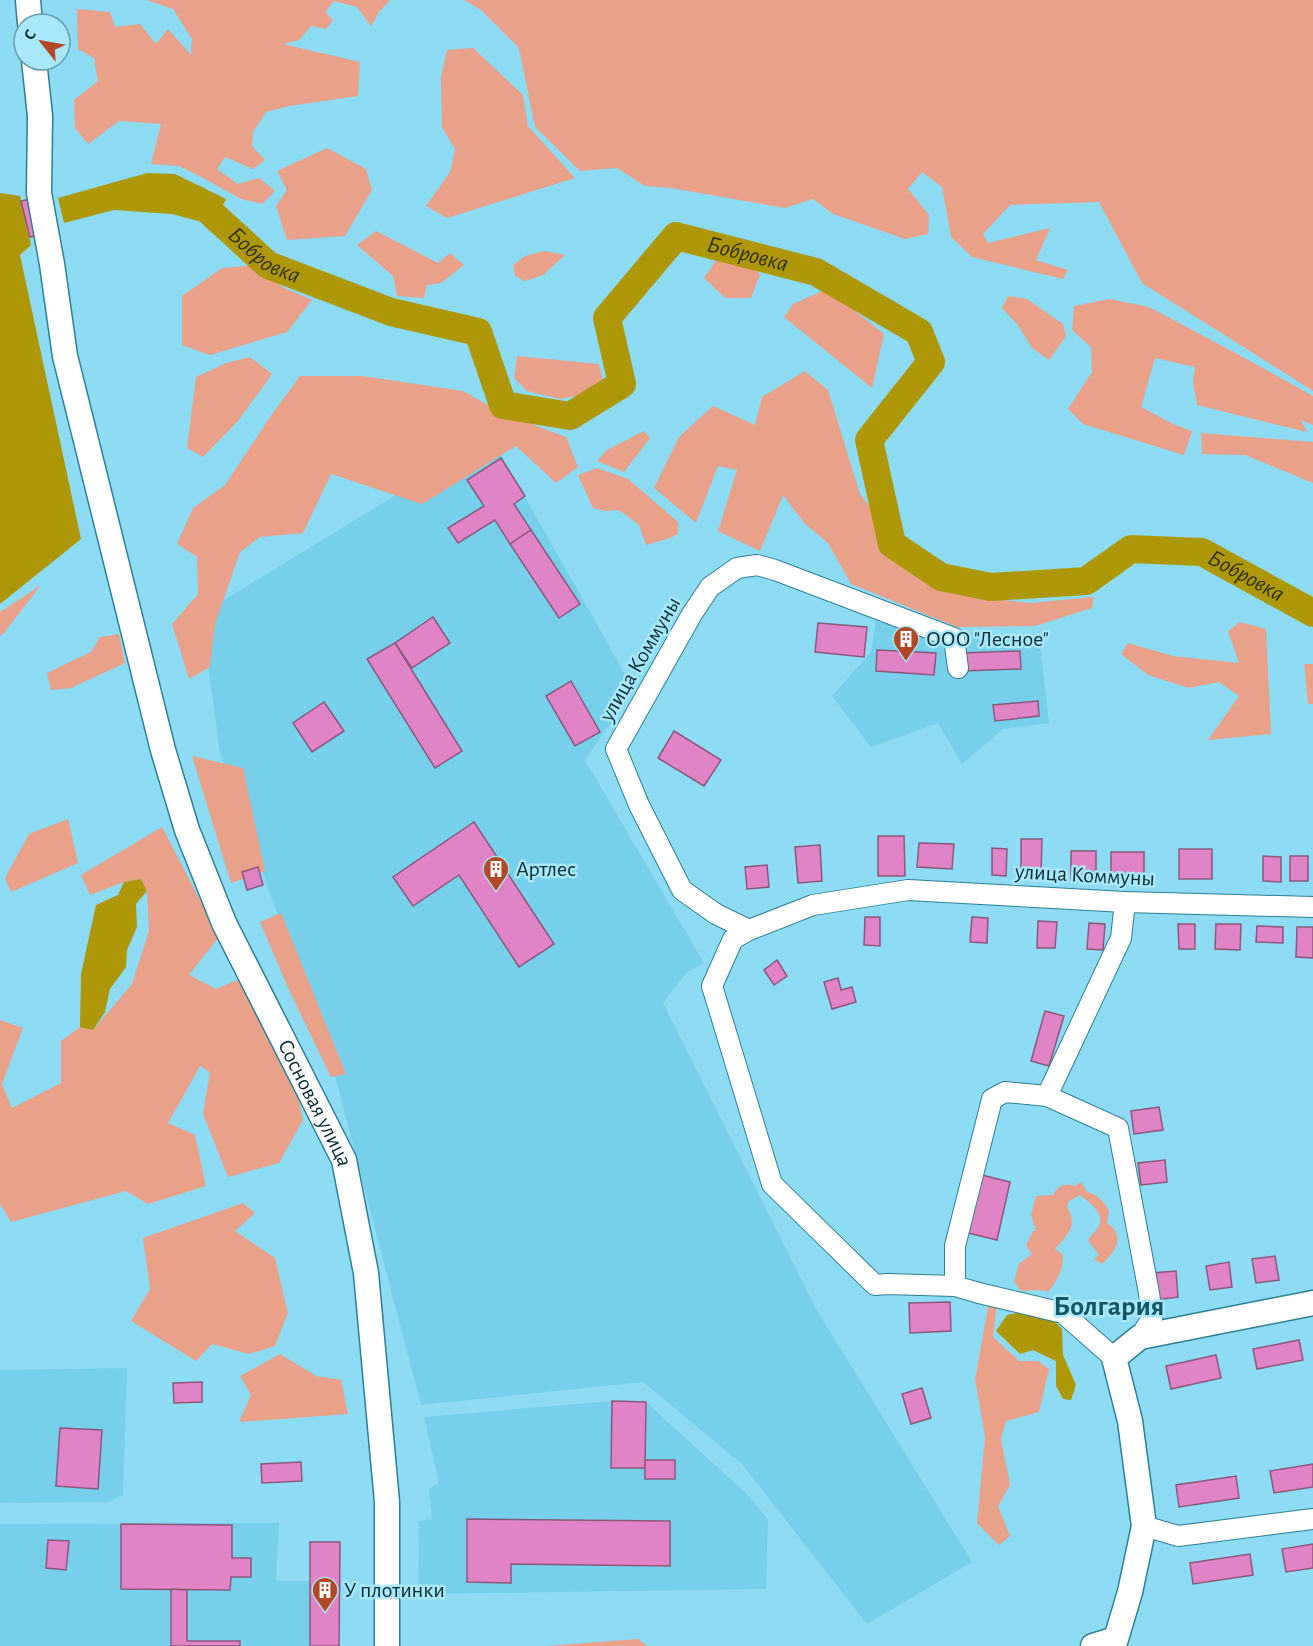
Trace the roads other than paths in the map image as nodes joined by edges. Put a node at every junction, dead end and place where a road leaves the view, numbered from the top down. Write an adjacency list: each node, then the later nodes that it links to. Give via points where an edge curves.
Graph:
1 (35, 72): 14 (street, Сосновая улица, via 40,116 39,193 65,356 163,750 187,830 224,923 344,1160 366,1273 387,1502)
2 (958, 668): 5 (street, улица Коммуны, via 954,638 775,570 757,565 737,567 710,587 616,749 639,806 682,890 716,914)
3 (1125, 902): 4 (street, улица Коммуны); 5 (street, улица Коммуны, via 909,890 813,905); 6 (street, via 1121,938)
4 (1313, 907)
5 (749, 930): 7 (street, via 734,939 712,986 771,1184 875,1285)
6 (1047, 1096): 7 (street, via 1005,1092 992,1099 955,1246); 9 (street, via 1118,1128 1152,1318)
7 (955, 1286): 10 (street, via 1063,1313)
8 (1313, 1303): 9 (street)
9 (1140, 1337): 10 (street)
10 (1114, 1358): 12 (street, via 1130,1421)
11 (1313, 1519): 12 (street, via 1178,1536)
12 (1144, 1526): 13 (street)
13 (1122, 1642): 15 (street)
14 (387, 1646)
15 (1093, 1646)

